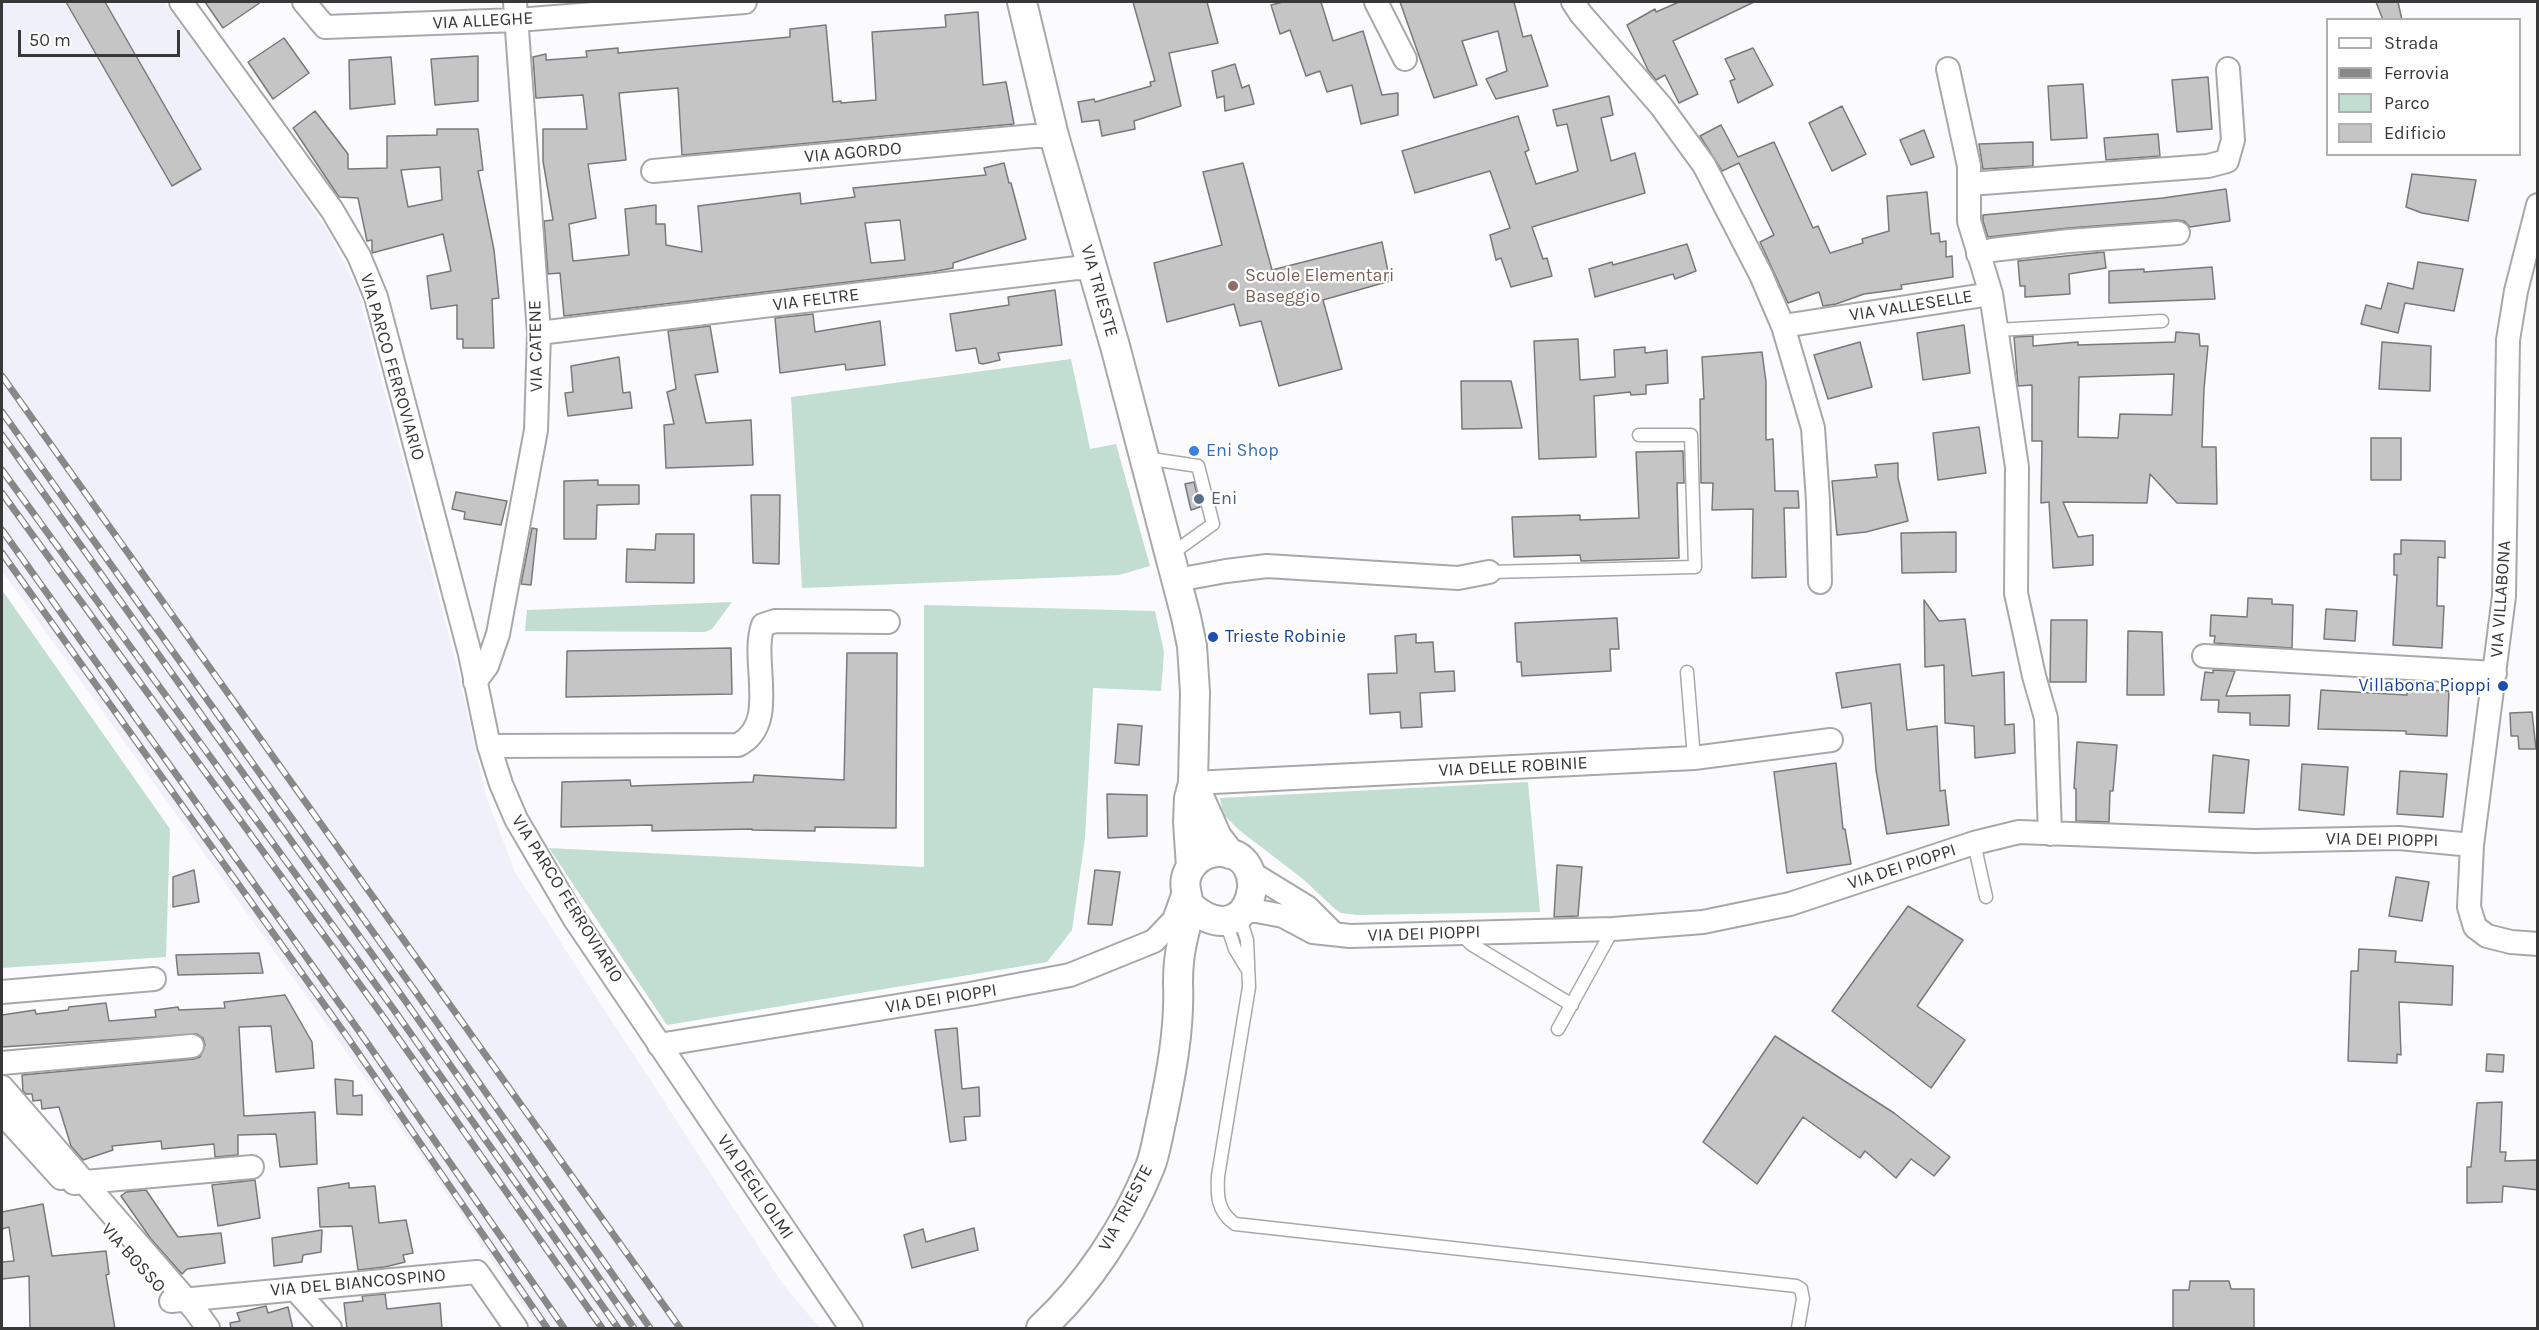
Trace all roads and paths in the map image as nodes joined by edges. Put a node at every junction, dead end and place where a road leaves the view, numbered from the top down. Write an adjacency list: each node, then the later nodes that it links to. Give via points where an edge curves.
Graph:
1 (181, 2): 32 (street, VIA PARCO FERROVIARIO, via 332,210 359,256 376,297)
2 (304, 2): 7 (street, VIA ALLEGHE, via 325,27)
3 (745, 2): 7 (street, VIA ALLEGHE)
4 (1022, 2): 11 (street, VIA TRIESTE)
5 (1376, 2): 8 (street)
6 (1573, 2): 20 (street, via 1661,106 1704,165)
7 (516, 11): 22 (street, VIA CATENE)
8 (1405, 59)
9 (1948, 69): 13 (street)
10 (2228, 69): 13 (street, via 2233,140 2226,161 2197,167)
11 (1054, 136): 12 (street, VIA AGORDO); 17 (street, VIA TRIESTE)
12 (652, 171)
13 (1969, 184): 16 (street, via 1969,221)
14 (2538, 205): 31 (street, VIA VILLABONA, via 2508,340 2504,596)
15 (2178, 233): 16 (street, via 2069,241)
16 (1978, 254): 18 (street)
17 (1092, 268): 22 (street, VIA FELTRE); 24 (street, VIA TRIESTE)
18 (1991, 294): 20 (street, VIA VALLESELLE); 21 (street, VIA VALLESELLE)
19 (2162, 321): 21 (lane)
20 (1783, 326): 27 (street, via 1813,428)
21 (1996, 330): 37 (street, VIA VALLESELLE, via 2017,467 2016,593 2046,718)
22 (538, 333): 32 (street, VIA CATENE, via 536,430 498,634 487,666)
23 (1639, 435): 26 (lane, via 1691,435 1695,567)
24 (1144, 458): 25 (street, VIA TRIESTE); 25 (lane, via 1198,466 1214,524)
25 (1174, 568): 26 (street, via 1226,571 1268,566 1458,578); 36 (street, VIA TRIESTE, via 1192,646)
26 (1489, 572)
27 (1820, 582)
28 (888, 622): 34 (street, via 763,624 759,642 760,720 750,738 738,745)
29 (2204, 656): 31 (street)
30 (1688, 672): 35 (lane)
31 (2495, 673): 39 (street, VIA VILLABONA)
32 (476, 682): 34 (street, VIA PARCO FERROVIARIO)
33 (1831, 740): 35 (street, VIA DELLE ROBINIE)
34 (489, 746): 53 (street, VIA PARCO FERROVIARIO, via 516,819 574,918)
35 (1694, 758): 36 (street, VIA DELLE ROBINIE)
36 (1193, 783): 40 (street, VIA TRIESTE, via 1217,837); 41 (street, VIA TRIESTE, via 1189,798)
37 (2050, 834): 38 (street, VIA DEI PIOPPI, via 2019,832); 39 (street, VIA DEI PIOPPI, via 2254,841 2399,838)
38 (1974, 843): 42 (lane); 44 (street, VIA DEI PIOPPI, via 1790,904 1703,922)
39 (2472, 845): 47 (street, VIA VILLABONA, via 2469,906 2475,927 2487,936)
40 (1240, 863): 41 (street, via 1208,854); 43 (street, VIA TRIESTE, via 1253,887 1251,898); 46 (street, via 1307,907)
41 (1188, 886): 43 (street, via 1204,917); 49 (street, VIA TRIESTE); 53 (street, VIA DEI PIOPPI, via 1174,920 1154,942 1071,975)
42 (1986, 897)
43 (1232, 917): 46 (street, VIA DEI PIOPPI, via 1257,911 1283,916 1313,932); 49 (street, VIA TRIESTE, via 1200,946); 67 (lane, via 1235,949 1248,971 1247,1002 1218,1176 1219,1204 1235,1224 1796,1286 1803,1299)
44 (1613, 928): 45 (street, VIA DEI PIOPPI); 51 (lane)
45 (1460, 933): 46 (street, VIA DEI PIOPPI); 51 (lane, via 1471,944)
46 (1334, 934)
47 (2538, 944)
48 (154, 979): 50 (street)
49 (1182, 980): 66 (street, VIA TRIESTE, via 1173,1063 1151,1164 1121,1224 1085,1279)
50 (2, 992)
51 (1572, 1005): 52 (lane)
52 (1558, 1029)
53 (659, 1045): 65 (street, VIA DEGLI OLMI)
54 (192, 1046): 55 (street)
55 (2, 1063)
56 (2, 1087): 59 (street, VIA BOSSO)
57 (2, 1113): 59 (street, VIA BOSSO)
58 (252, 1167): 59 (street)
59 (75, 1183): 61 (street, VIA BOSSO)
60 (295, 1290): 61 (street, VIA DEL BIANCOSPINO); 63 (street); 64 (street, VIA DEL BIANCOSPINO, via 477,1272)
61 (179, 1300): 62 (street, VIA BOSSO, via 184,1314)
62 (206, 1329)
63 (330, 1329)
64 (516, 1329)
65 (851, 1329)
66 (1041, 1329)
67 (1798, 1329)

